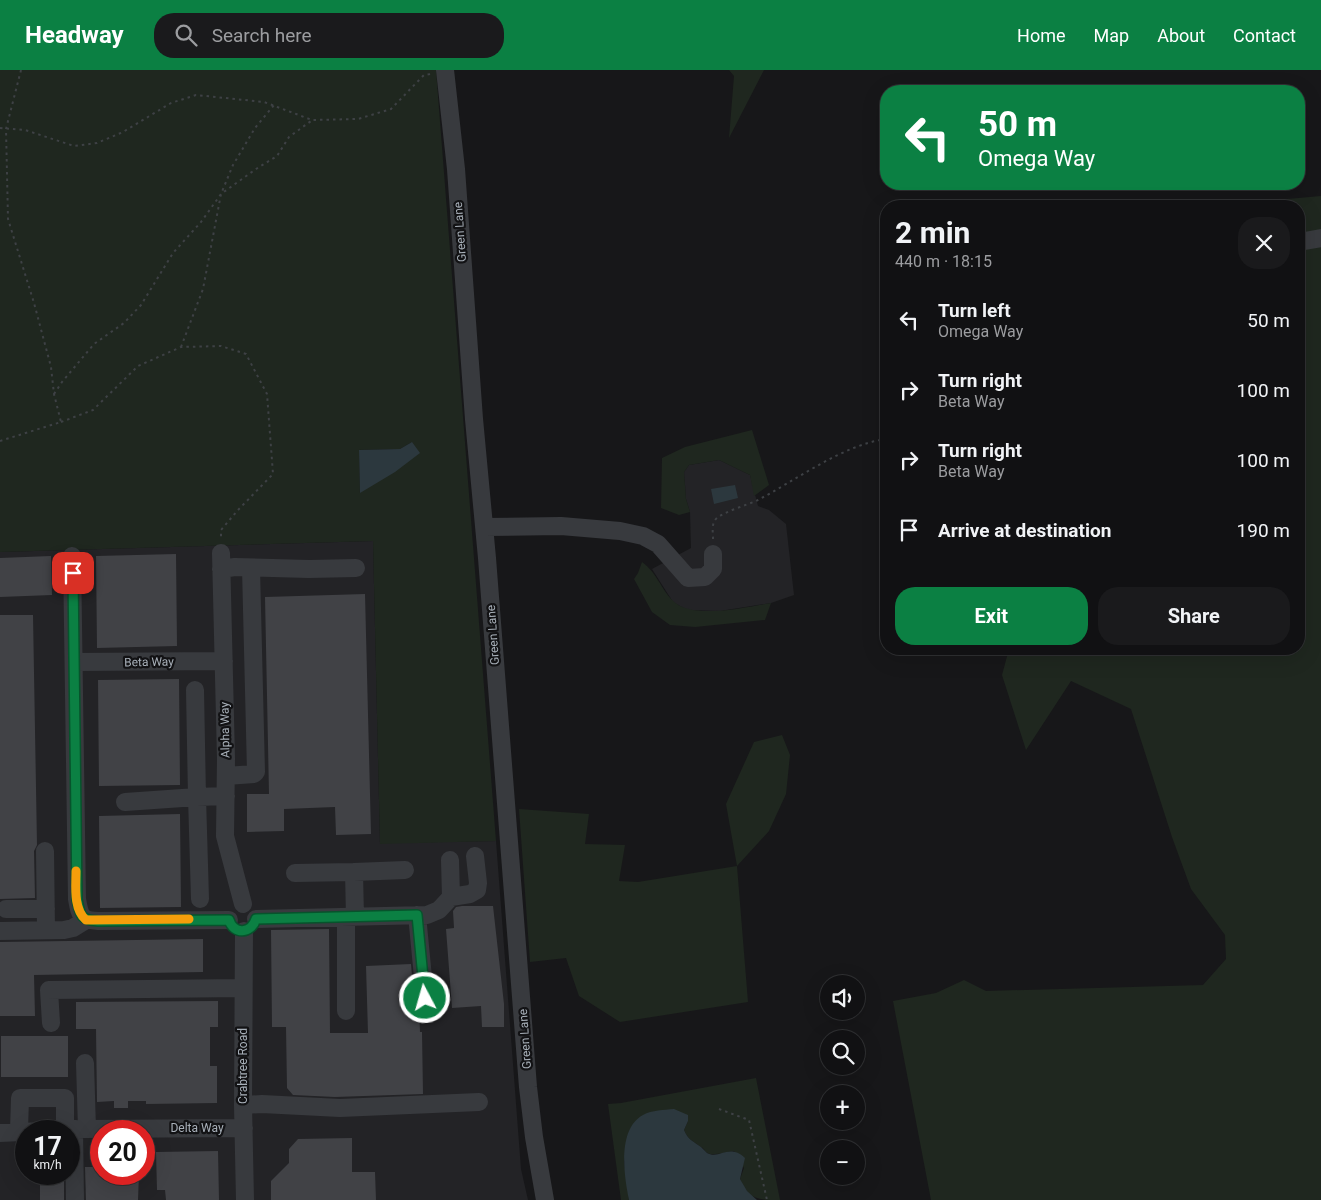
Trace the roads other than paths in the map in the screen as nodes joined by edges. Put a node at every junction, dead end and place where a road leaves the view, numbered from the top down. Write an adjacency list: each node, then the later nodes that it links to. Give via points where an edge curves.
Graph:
1 (445, 71): 4 (street, Green Lane, via 456,169)
2 (1321, 238): 3 (street)
3 (1305, 241)
4 (484, 527): 5 (street, via 561,526 643,536 658,544 688,578 705,577 713,569); 51 (street, Green Lane, via 528,1088)
5 (713, 554)
6 (72, 556): 10 (street)
7 (251, 568): 8 (street); 9 (street, Alpha Way, via 221,561); 12 (street, via 256,772)
8 (356, 568)
9 (224, 661): 10 (street, Beta Way); 12 (street, Alpha Way)
10 (74, 662): 29 (street, via 77,899)
11 (196, 690): 14 (street)
12 (226, 776): 13 (street, Alpha Way)
13 (226, 796): 14 (street); 24 (street, Alpha Way, via 226,836)
14 (197, 798): 15 (street); 23 (street)
15 (125, 802)
16 (46, 851): 26 (street)
17 (475, 856): 22 (street, via 476,890)
18 (450, 860): 22 (street)
19 (405, 870): 20 (street)
20 (354, 872): 21 (street); 28 (street)
21 (295, 873)
22 (451, 897): 27 (street, via 439,910)
23 (200, 899)
24 (243, 904): 30 (street, via 234,906); 31 (street, via 253,909)
25 (6, 909): 26 (street)
26 (46, 909): 33 (street)
27 (422, 915): 28 (street); 35 (street)
28 (351, 917): 31 (street); 36 (street)
29 (86, 920): 30 (street); 33 (street, via 73,928)
30 (229, 920): 31 (street, via 236,930)
31 (250, 925): 34 (street, Crabtree Road)
32 (0, 930): 33 (street)
33 (46, 930)
34 (243, 988): 37 (street, via 49,990); 40 (street, Crabtree Road)
35 (425, 998)
36 (346, 1012)
37 (50, 1023)
38 (84, 1063): 43 (street)
39 (479, 1102): 40 (street, via 340,1108)
40 (243, 1105): 44 (street, Crabtree Road)
41 (19, 1120): 42 (street, via 20,1098 65,1098)
42 (72, 1120)
43 (76, 1120)
44 (244, 1128): 45 (street, Delta Way); 50 (street, Crabtree Road)
45 (80, 1129)
46 (15, 1131): 47 (street, Delta Way)
47 (0, 1133)
48 (75, 1185): 49 (street)
49 (75, 1200)
50 (245, 1200)
51 (545, 1200)

